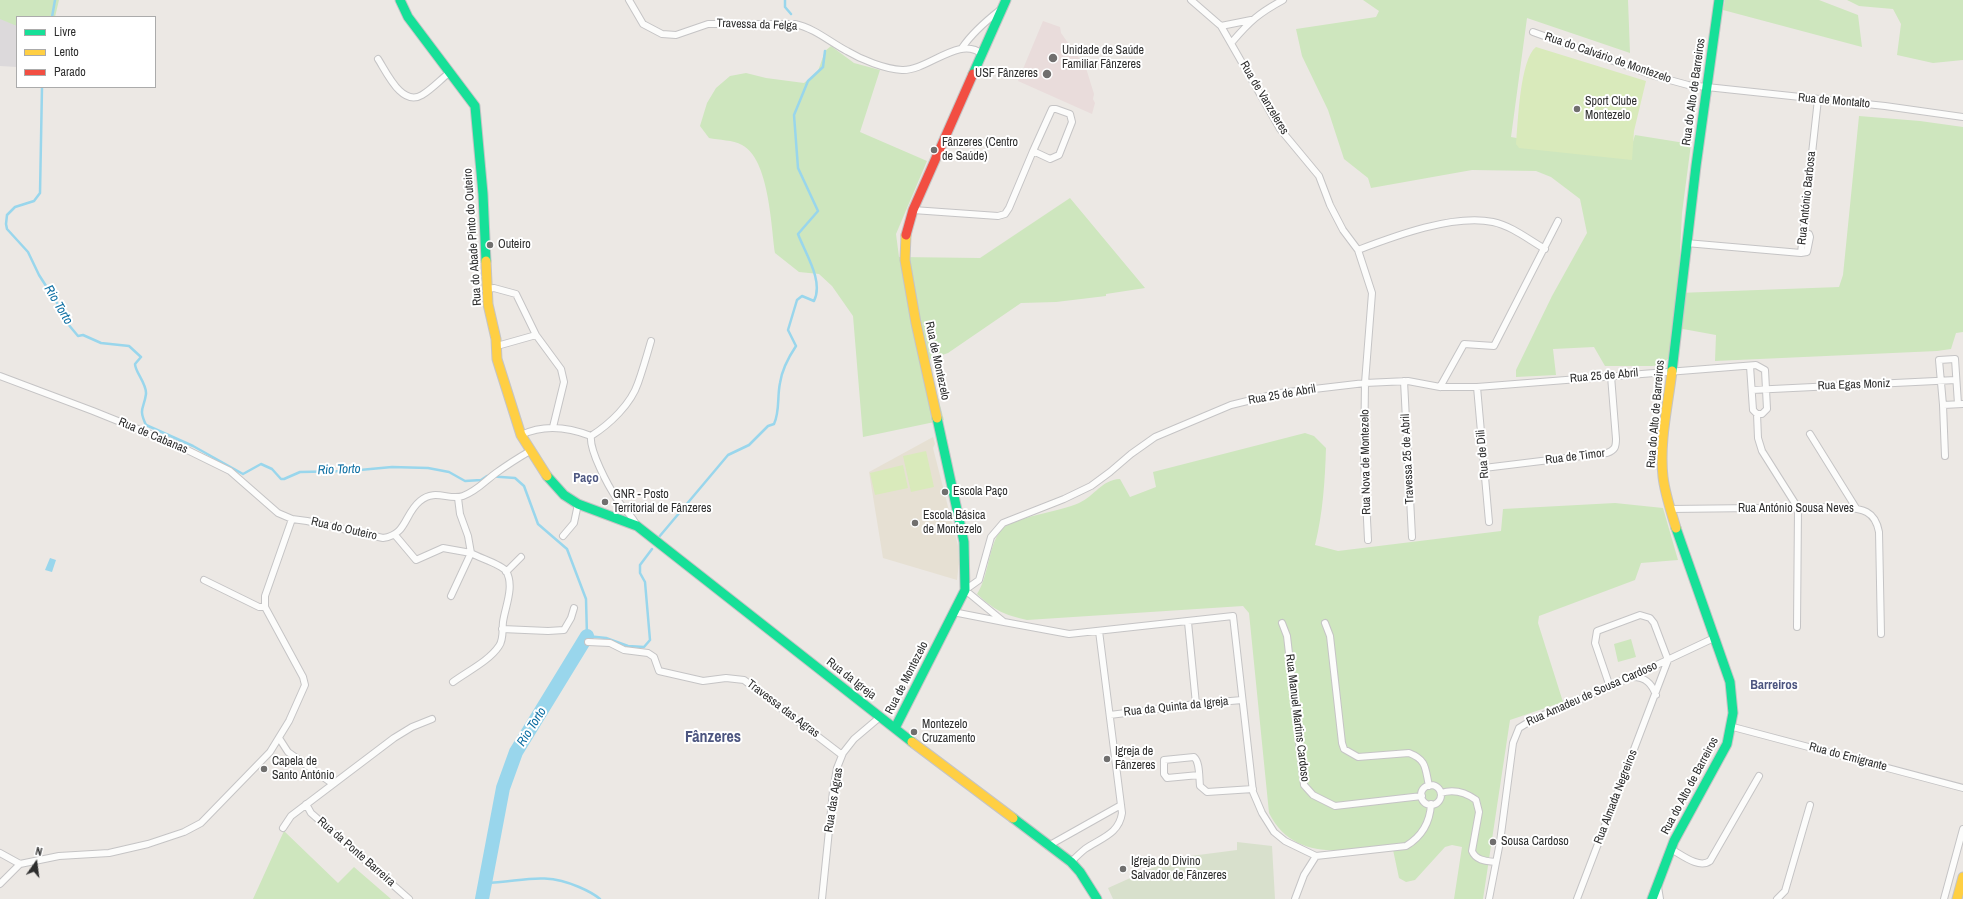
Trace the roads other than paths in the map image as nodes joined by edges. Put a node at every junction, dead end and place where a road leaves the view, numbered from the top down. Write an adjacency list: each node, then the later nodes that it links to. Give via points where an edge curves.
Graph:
1 (400, 0): 14 (street, Rua do Abade Pinto do Outeiro, via 408,17)
2 (629, 0): 11 (street, Travessa da Felga, via 643,24 662,34 676,35 708,24 795,24 806,27 848,52 877,64 903,70)
3 (1191, 0): 8 (street, Rua de Vanzeleres)
4 (1283, 0): 7 (street)
5 (1719, 0): 15 (street, Rua do Alto de Barreiros)
6 (1004, 4): 11 (street); 12 (street, Rua de Montezelo)
7 (1251, 20): 8 (street); 10 (street)
8 (1222, 26): 10 (street, Rua de Vanzeleres)
9 (1533, 32): 15 (street, Rua do Calvário de Montezelo, via 1655,76)
10 (1232, 42): 23 (street, Rua de Vanzeleres, via 1280,129 1319,176 1343,230)
11 (962, 48): 12 (street, via 973,48)
12 (982, 54): 19 (street, Rua de Montezelo)
13 (378, 59): 14 (street, via 399,92 411,98 421,96)
14 (449, 73): 24 (street, Rua do Abade Pinto do Outeiro, via 475,106 483,194)
15 (1706, 88): 16 (street, Rua de Montalto); 21 (street, Rua do Alto de Barreiros)
16 (1818, 99): 17 (street, Rua de Montalto); 21 (street, Rua António Barbosa, via 1801,253)
17 (1963, 117)
18 (1033, 151): 18 (street, via 1050,159 1059,155 1072,122 1070,114 1056,108 1052,109); 19 (street, via 1005,214 998,216)
19 (913, 210): 66 (street, Rua de Montezelo, via 906,236 905,260 964,542)
20 (1558, 221): 22 (street)
21 (1686, 243): 29 (street, Rua do Alto de Barreiros)
22 (1545, 249): 23 (street, via 1494,222 1470,220 1396,236); 36 (street, via 1494,346 1464,344)
23 (1358, 250): 35 (street, Rua de Vanzeleres, via 1372,293)
24 (487, 289): 25 (street, via 494,288 516,294); 27 (street, Rua do Abade Pinto do Outeiro)
25 (536, 335): 27 (street); 43 (street, via 561,369 564,382)
26 (651, 341): 46 (street, via 638,384 630,399 605,427)
27 (497, 346): 45 (street, Rua do Abade Pinto do Outeiro, via 497,359)
28 (1750, 366): 29 (street); 38 (street, via 1756,365 1765,370); 39 (street)
29 (1672, 370): 31 (street, Rua 25 de Abril); 54 (street, Rua do Alto de Barreiros, via 1662,458)
30 (0, 376): 55 (street, Rua de Cabanas, via 175,444 230,471 278,513)
31 (1611, 376): 37 (street, Rua 25 de Abril); 49 (street, Rua de Timor, via 1616,439 1613,451 1607,454)
32 (1956, 380): 34 (street, Rua Egas Moniz); 34 (street, via 1955,359 1939,360); 40 (street)
33 (1404, 381): 35 (street, Rua 25 de Abril); 36 (street, Rua 25 de Abril); 60 (street, Travessa 25 de Abril)
34 (1941, 381): 38 (street, Rua Egas Moniz); 41 (street)
35 (1365, 383): 61 (street, Rua Nova de Montezelo, via 1364,458); 66 (street, Rua 25 de Abril, via 1255,398 1231,405 1155,438 1130,454 1091,486 1003,523 991,537 979,580)
36 (1440, 387): 37 (street, Rua 25 de Abril)
37 (1476, 387): 49 (street, Rua de Dili)
38 (1767, 388): 39 (street, Rua Egas Moniz); 42 (street, via 1767,409 1762,414)
39 (1752, 390): 42 (street, via 1753,410)
40 (1960, 404): 41 (street)
41 (1943, 405): 48 (street)
42 (1757, 414): 52 (street, via 1758,438 1762,451)
43 (554, 427): 45 (street, via 532,430); 46 (street)
44 (1810, 434): 53 (street)
45 (521, 435): 47 (street, Rua do Abade Pinto do Outeiro)
46 (591, 436): 57 (street, via 591,446 604,478)
47 (530, 451): 50 (street, via 496,473 480,487); 51 (street, Rua do Abade Pinto do Outeiro, via 564,495)
48 (1945, 456)
49 (1484, 468): 56 (street, Rua de Dili)
50 (458, 498): 58 (street, Rua do Outeiro, via 432,495 420,500 410,512 406,524); 62 (street)
51 (578, 504): 57 (street, Rua do Abade Pinto do Outeiro); 59 (street, via 574,523)
52 (1798, 508): 53 (street, Rua António Sousa Neves); 54 (street, Rua António Sousa Neves); 75 (street)
53 (1856, 508): 78 (street, Rua António Sousa Neves, via 1870,513 1878,524)
54 (1670, 509): 79 (street, Rua do Alto de Barreiros)
55 (292, 519): 58 (street, Rua do Outeiro, via 307,520 383,538); 68 (street, via 265,596)
56 (1489, 522)
57 (637, 526): 89 (street, Rua da Igreja)
58 (395, 535): 62 (street, via 416,560 443,548)
59 (563, 536)
60 (1412, 537)
61 (1368, 540)
62 (471, 553): 64 (street, via 499,565); 67 (street)
63 (521, 557): 64 (street)
64 (506, 572): 76 (street, via 509,583)
65 (204, 580): 68 (street, via 259,607)
66 (965, 590): 70 (street, Rua de Montezelo); 71 (street)
67 (451, 596)
68 (265, 607): 93 (street, via 305,685)
69 (574, 608): 76 (street, via 564,630)
70 (954, 612): 71 (street); 92 (street, Rua de Montezelo)
71 (1004, 622): 77 (street, via 1069,634)
72 (1188, 622): 77 (street); 86 (street, via 1233,616); 87 (street)
73 (1282, 623): 102 (street, Rua Manuel Martins Cardoso, via 1287,636 1304,785 1313,796 1335,806)
74 (1325, 623): 98 (street, via 1330,636 1344,749 1358,757 1409,753 1416,756 1425,766)
75 (1797, 627)
76 (502, 629): 83 (street, via 499,647)
77 (1099, 631): 88 (street)
78 (1881, 634)
79 (1714, 638): 81 (street, Rua Amadeu de Sousa Cardoso); 91 (street, Rua do Alto de Barreiros, via 1730,682 1734,708)
80 (588, 642): 94 (street, Travessa das Agras, via 610,643 624,650 648,653 654,657 658,671 703,681 726,678 744,680)
81 (1668, 660): 82 (street, Rua Amadeu de Sousa Cardoso); 84 (street, via 1654,623 1646,615 1601,629 1597,631 1595,643); 85 (street, Rua Almada Negreiros)
82 (1631, 677): 84 (street, Rua Amadeu de Sousa Cardoso); 85 (street, via 1647,680)
83 (453, 682)
84 (1610, 687): 114 (street, Rua Amadeu de Sousa Cardoso, via 1519,728 1513,743)
85 (1656, 695): 124 (street, Rua Almada Negreiros)
86 (1242, 700): 87 (street, Rua da Quinta da Igreja); 100 (street)
87 (1196, 704): 88 (street, Rua da Quinta da Igreja)
88 (1110, 715): 105 (street)
89 (880, 717): 92 (street, Rua da Igreja); 94 (street, Rua das Agras, via 854,739)
90 (432, 719): 97 (street, via 394,738)
91 (1733, 726): 99 (street, Rua do Emigrante); 110 (street, Rua do Alto de Barreiros, via 1727,744)
92 (895, 728): 109 (street, Rua da Igreja)
93 (279, 738): 97 (street, via 288,752); 115 (street, via 250,774 201,823 184,832 109,853 59,856)
94 (842, 755): 120 (street, Rua das Agras, via 833,791)
95 (1199, 775): 95 (street, via 1194,756 1164,760 1164,774 1167,778); 100 (street, via 1200,786 1207,792)
96 (1759, 776): 110 (street, via 1710,861 1701,864)
97 (333, 784): 103 (street)
98 (1429, 786): 101 (street, via 1438,787); 102 (street, via 1424,788)
99 (1963, 788)
100 (1253, 789): 112 (street, via 1262,813 1274,832)
101 (1441, 792): 104 (street, via 1440,800); 114 (street, via 1461,792 1476,800 1480,812 1472,851 1474,856 1480,859)
102 (1422, 796): 104 (street, via 1425,802)
103 (306, 804): 107 (street, via 291,816); 119 (street, Rua da Ponte Barreira, via 311,813)
104 (1431, 804): 112 (street, via 1429,818 1422,832 1416,840 1406,846)
105 (1121, 805): 109 (street); 113 (street, via 1119,826)
106 (1810, 805): 127 (street, via 1785,891)
107 (283, 828)
108 (1963, 829): 128 (street)
109 (1048, 846): 113 (street, Rua da Igreja)
110 (1671, 849): 118 (street, Rua do Alto de Barreiros)
111 (0, 852): 115 (street)
112 (1316, 856): 122 (street, via 1304,875)
113 (1071, 862): 121 (street, Rua da Igreja)
114 (1496, 862): 123 (street, Rua Amadeu de Sousa Cardoso)
115 (20, 864): 117 (street)
116 (1963, 877): 129 (street)
117 (0, 884)
118 (1657, 885): 125 (street, Rua do Alto de Barreiros); 126 (street)
119 (409, 899)
120 (822, 899)
121 (1097, 899)
122 (1295, 899)
123 (1489, 899)
124 (1577, 899)
125 (1652, 899)
126 (1660, 899)
127 (1777, 899)
128 (1944, 899)
129 (1957, 899)

